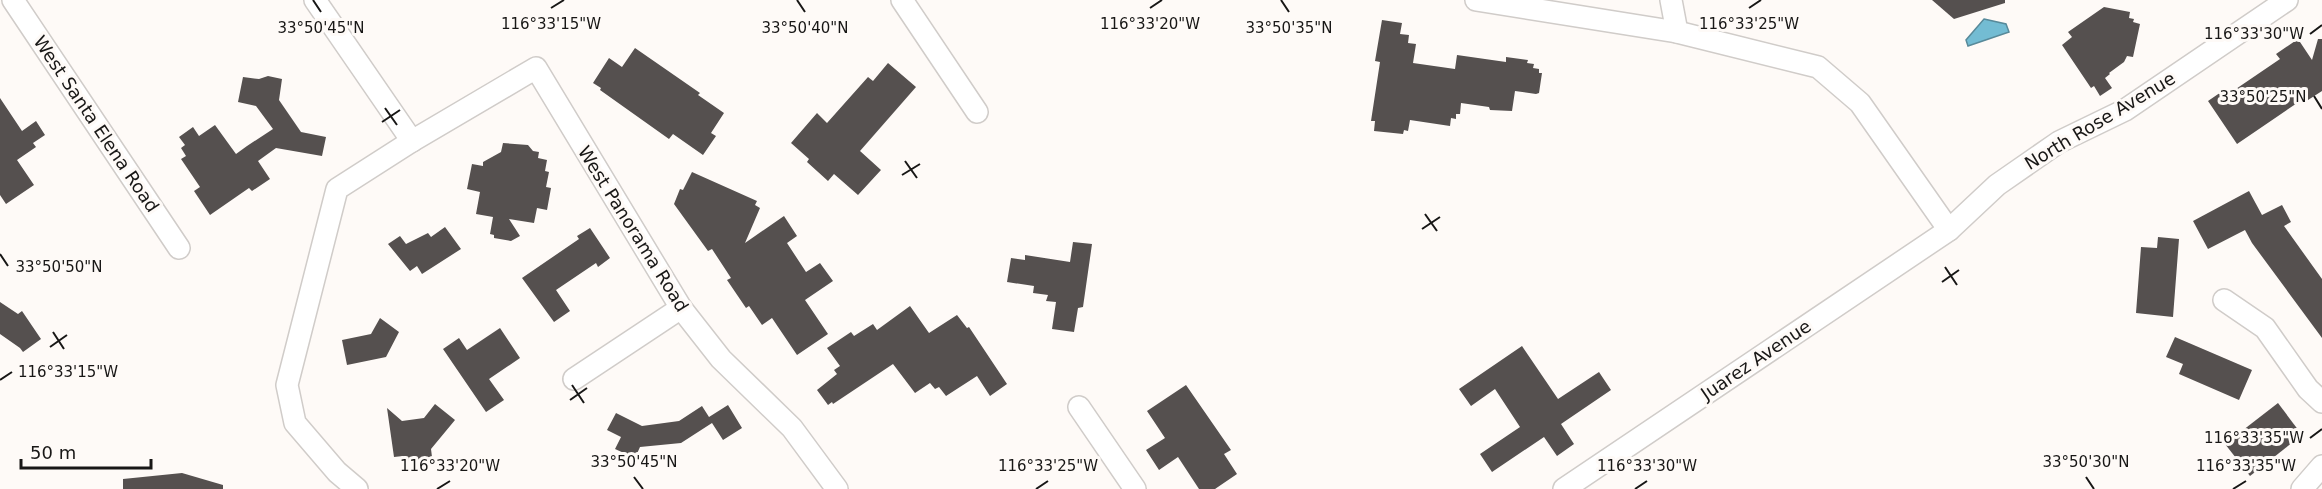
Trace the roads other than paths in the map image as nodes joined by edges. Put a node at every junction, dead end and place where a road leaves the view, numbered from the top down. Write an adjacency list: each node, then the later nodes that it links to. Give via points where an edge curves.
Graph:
1 (13, 0): 11 (street, West Santa Elena Road)
2 (315, 0): 9 (street)
3 (902, 0): 8 (street)
4 (1476, 0): 7 (street)
5 (1671, 0): 7 (street)
6 (2288, 0): 10 (street, North Rose Avenue, via 2126,110 2060,142 1997,185)
7 (1677, 32): 10 (street, via 1818,67 1860,103)
8 (977, 112)
9 (412, 141): 13 (street, West Panorama Road, via 536,68); 18 (street, via 337,189 287,385 295,423)
10 (1949, 230): 21 (street, Juarez Avenue)
11 (179, 248)
12 (2224, 300): 15 (street, via 2265,328 2308,389)
13 (681, 308): 14 (street); 19 (street, West Panorama Road, via 721,359 792,428)
14 (574, 379)
15 (2322, 402)
16 (1078, 407): 20 (street)
17 (2322, 466): 22 (street)
18 (357, 489)
19 (837, 489)
20 (1135, 489)
21 (1564, 489)
22 (2302, 489)

